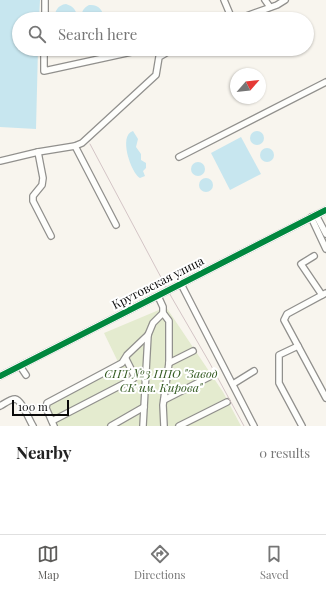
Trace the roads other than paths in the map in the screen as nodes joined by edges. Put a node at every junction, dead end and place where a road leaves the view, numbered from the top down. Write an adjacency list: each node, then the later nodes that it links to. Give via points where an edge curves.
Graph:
1 (45, 0): 6 (street)
2 (224, 0): 7 (street)
3 (265, 0): 5 (street)
4 (285, 0): 5 (street)
5 (270, 7): 8 (street)
6 (45, 12)
7 (229, 12)
8 (257, 12)
9 (44, 56): 10 (street, via 44,71)
10 (113, 56)
11 (161, 56): 13 (street, via 156,75 82,143)
12 (326, 82): 15 (street)
13 (75, 146): 14 (street); 19 (street)
14 (38, 152): 16 (street); 21 (street, via 43,178 42,185 32,196)
15 (179, 157)
16 (0, 161)
17 (326, 210): 18 (street, Крутовская улица)
18 (313, 216): 20 (street); 22 (street); 24 (street, Крутовская улица)
19 (116, 225)
20 (326, 234)
21 (51, 236)
22 (326, 249)
23 (314, 256): 25 (street, via 301,264)
24 (181, 284): 26 (street, Крутовская улица); 38 (street, via 216,345)
25 (324, 294): 29 (street, via 285,316 284,320)
26 (158, 296): 27 (street); 33 (street, Крутовская улица)
27 (163, 313): 28 (street, via 153,323); 32 (street, via 169,321)
28 (148, 335): 31 (street); 43 (street)
29 (298, 346): 39 (street); 51 (street, via 280,356 279,383)
30 (193, 351): 32 (street)
31 (126, 359): 44 (street, via 47,404 46,408); 44 (street, via 135,377 133,379)
32 (169, 363): 40 (street)
33 (20, 366): 35 (street); 36 (street, Крутовская улица)
34 (254, 371): 38 (street)
35 (26, 375)
36 (0, 376)
37 (211, 376): 40 (street)
38 (233, 384): 50 (street)
39 (326, 398)
40 (164, 400): 48 (street)
41 (227, 402): 49 (street)
42 (0, 406): 45 (street, via 15,399)
43 (144, 407): 46 (street); 47 (street)
44 (53, 424)
45 (33, 426)
46 (111, 426)
47 (143, 426)
48 (164, 426)
49 (179, 426)
50 (254, 426)
51 (302, 426)

